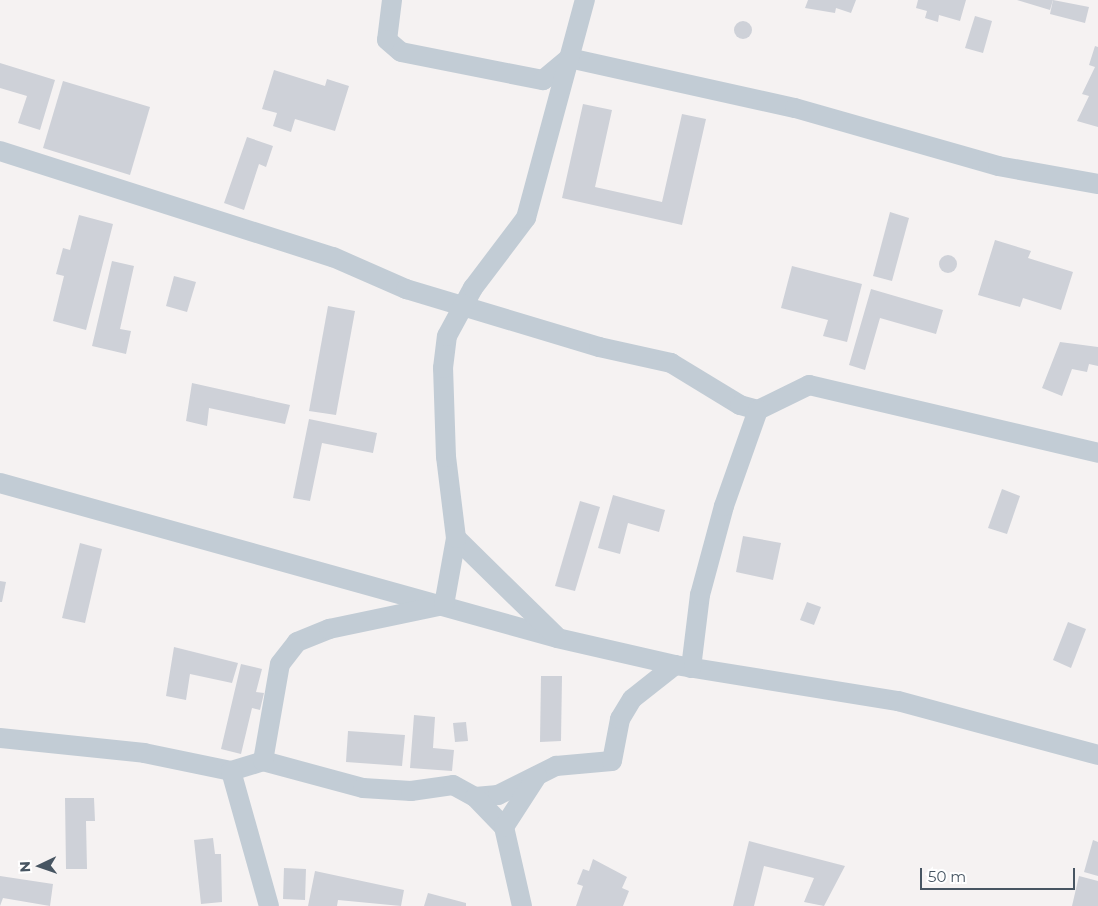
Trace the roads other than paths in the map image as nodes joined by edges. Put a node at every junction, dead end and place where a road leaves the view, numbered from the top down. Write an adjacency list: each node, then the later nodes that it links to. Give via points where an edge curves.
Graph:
1 (392, 0): 3 (street, via 387,40 401,52 543,80)
2 (585, 0): 3 (street)
3 (568, 58): 5 (street, via 795,108 989,164); 6 (street, via 526,218 473,288)
4 (0, 150): 6 (street, via 333,257 406,290)
5 (1098, 184)
6 (466, 308): 7 (street, via 599,347 671,363 740,405); 10 (street, via 447,336 442,368 446,456)
7 (758, 410): 8 (street, via 809,385); 13 (street, via 724,506)
8 (1098, 453)
9 (0, 483): 11 (street)
10 (456, 538): 11 (street); 12 (street)
11 (444, 605): 12 (street); 16 (street, via 329,629 298,642 280,664)
12 (558, 638): 13 (street)
13 (683, 666): 15 (street, via 898,702); 18 (street, via 632,699 620,719 612,761 556,766)
14 (0, 738): 17 (street, via 144,753)
15 (1098, 755)
16 (263, 761): 17 (street); 20 (street, via 363,788 410,791 453,785)
17 (230, 771): 22 (street)
18 (538, 774): 19 (street); 21 (street)
19 (498, 795): 20 (street); 21 (street)
20 (475, 797): 21 (street)
21 (504, 827): 23 (street)
22 (269, 906)
23 (522, 906)

